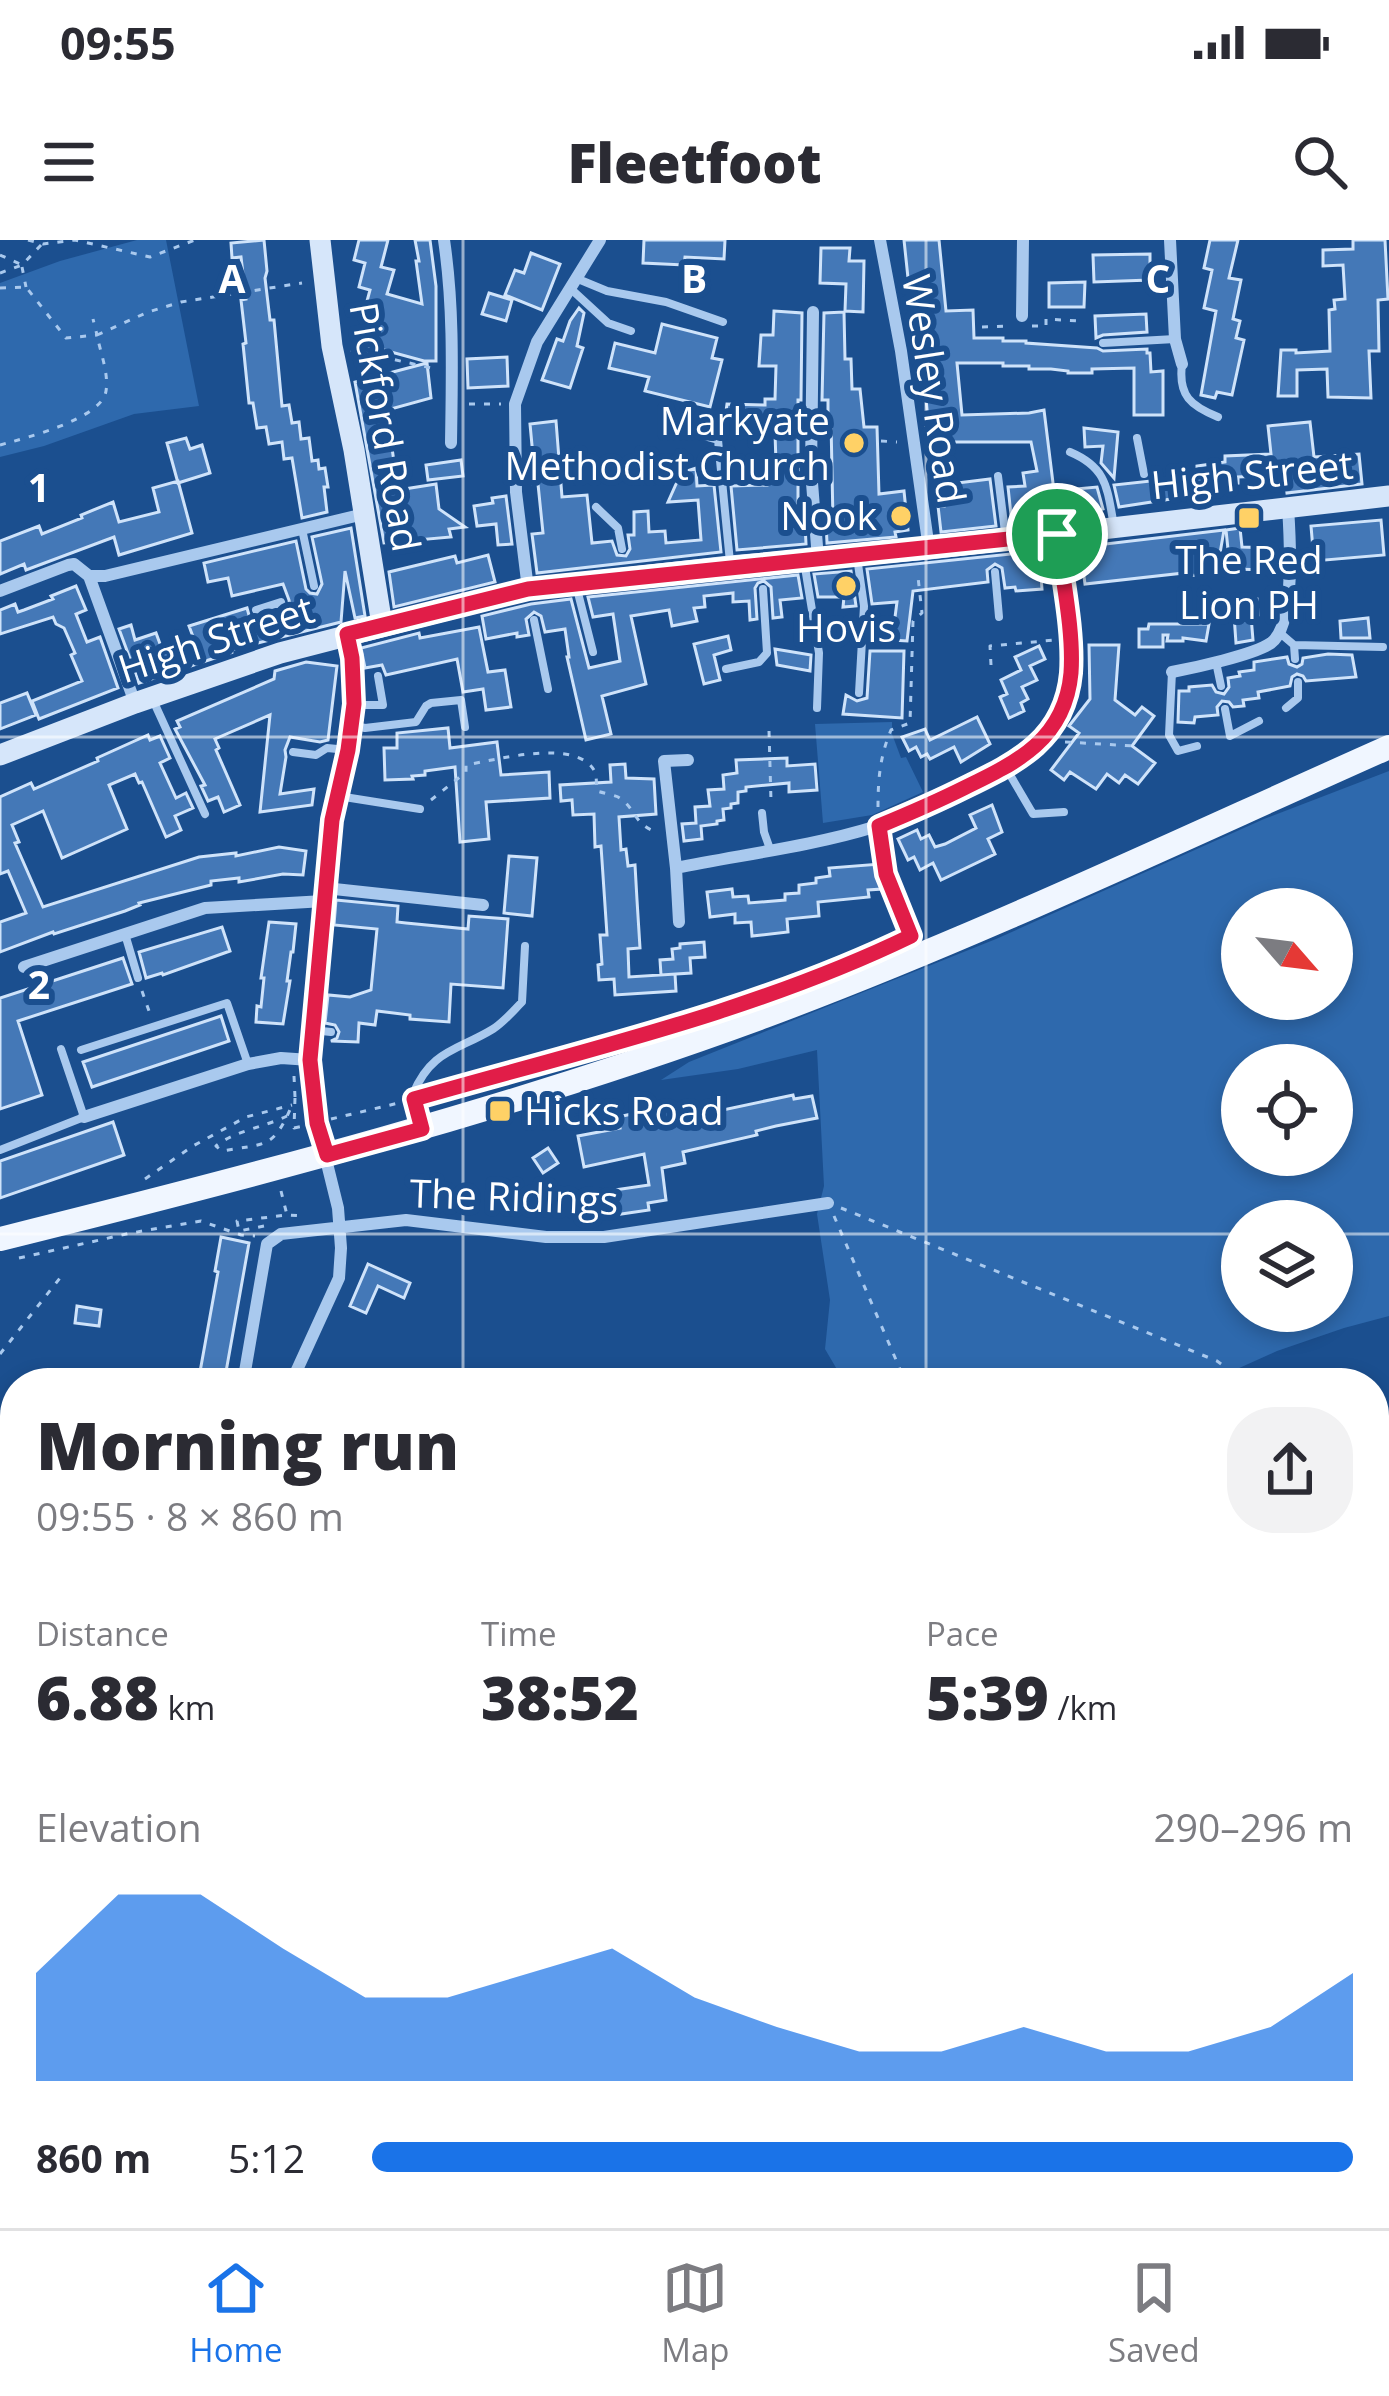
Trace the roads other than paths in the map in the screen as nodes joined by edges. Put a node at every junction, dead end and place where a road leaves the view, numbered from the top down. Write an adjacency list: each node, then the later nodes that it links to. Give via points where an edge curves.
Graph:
1 (320, 240): 25 (street, Pickford Road)
2 (444, 240): 18 (street)
3 (600, 240): 7 (street)
4 (880, 240): 30 (street, Wesley Road)
5 (1023, 240): 9 (street)
6 (1170, 240): 12 (street)
7 (575, 284): 10 (lane); 11 (lane, via 608,323); 41 (street, via 537,342 515,404)
8 (813, 312): 33 (street)
9 (1022, 316)
10 (723, 322)
11 (631, 332)
12 (1175, 339): 13 (lane); 14 (street)
13 (1102, 343)
14 (1182, 364): 15 (lane, via 1187,400)
15 (1217, 417)
16 (693, 433): 34 (lane, via 718,440)
17 (1137, 438): 20 (lane)
18 (451, 443)
19 (1070, 452): 26 (lane, via 1106,481)
20 (1144, 474)
21 (998, 476): 29 (lane)
22 (1389, 496): 24 (street, High Street)
23 (596, 506): 31 (lane, via 618,528)
24 (1288, 507): 26 (street, High Street, via 1150,512); 47 (street)
25 (364, 514): 27 (street); 46 (street, Pickford Road)
26 (1114, 527): 28 (street, High Street)
27 (302, 529): 36 (street); 38 (lane)
28 (1057, 534): 29 (street, High Street); 75 (street, via 1070,682 1049,732)
29 (997, 545): 30 (street, High Street)
30 (929, 548): 32 (street, High Street)
31 (622, 549)
32 (856, 555): 33 (street, High Street); 60 (lane, via 864,606)
33 (811, 560): 34 (street, High Street); 63 (lane)
34 (730, 566): 37 (street, High Street, via 624,571)
35 (995, 572): 43 (lane)
36 (89, 576): 40 (street, via 74,564); 61 (street)
37 (576, 584): 41 (street, High Street); 51 (lane)
38 (314, 586)
39 (763, 589): 54 (lane, via 767,653)
40 (0, 591)
41 (529, 596): 46 (street, High Street)
42 (256, 610): 44 (lane, via 281,602)
43 (999, 616)
44 (285, 618)
45 (534, 620): 59 (lane)
46 (382, 625): 48 (street, High Street)
47 (1280, 633): 49 (lane); 53 (street, via 1262,648)
48 (347, 634): 61 (street, High Street, via 292,643); 62 (street)
49 (1294, 645): 50 (lane); 52 (lane)
50 (1383, 646)
51 (593, 652)
52 (1295, 659)
53 (1216, 661): 55 (street); 58 (lane)
54 (725, 668)
55 (1172, 672): 69 (lane, via 1172,745)
56 (378, 676): 62 (lane, via 383,705)
57 (1298, 682): 64 (lane, via 1298,698)
58 (1221, 686)
59 (548, 688)
60 (859, 693)
61 (143, 700): 73 (street, High Street); 80 (lane)
62 (354, 704): 67 (street)
63 (817, 708)
64 (1286, 708)
65 (1225, 709): 66 (lane, via 1230,736)
66 (1259, 721)
67 (351, 725): 68 (lane, via 416,722 431,703 461,700); 71 (street)
68 (465, 727)
69 (1197, 746)
70 (1389, 747): 97 (main road, via 918,956 616,1068)
71 (348, 750): 72 (lane); 76 (street)
72 (293, 752)
73 (0, 755)
74 (688, 760): 82 (street, via 664,761)
75 (1006, 768): 78 (lane, via 1033,814); 81 (street, via 879,826)
76 (337, 795): 77 (lane); 83 (street)
77 (420, 808)
78 (1064, 812)
79 (762, 813): 81 (lane)
80 (206, 814)
81 (770, 849): 82 (street)
82 (676, 868): 85 (street)
83 (324, 894): 84 (street); 86 (street, via 205,908); 90 (street)
84 (483, 905)
85 (680, 922)
86 (124, 934): 88 (street); 89 (lane)
87 (525, 946): 97 (lane, via 522,1002 418,1080)
88 (25, 967)
89 (138, 978)
90 (312, 1030): 91 (lane); 94 (street)
91 (331, 1032)
92 (61, 1048): 96 (lane)
93 (81, 1050): 95 (lane, via 226,1003)
94 (310, 1060): 95 (street); 99 (street)
95 (248, 1064): 96 (street)
96 (84, 1118): 98 (lane)
97 (422, 1129): 99 (main road)
98 (0, 1150)
99 (327, 1155): 101 (street); 102 (main road)
100 (828, 1203): 101 (street, The Ridings, via 604,1237 406,1220)
101 (340, 1226): 103 (street, The Ridings, via 281,1234 267,1244); 104 (street, via 339,1278)
102 (0, 1239)
103 (246, 1368)
104 (298, 1368)

